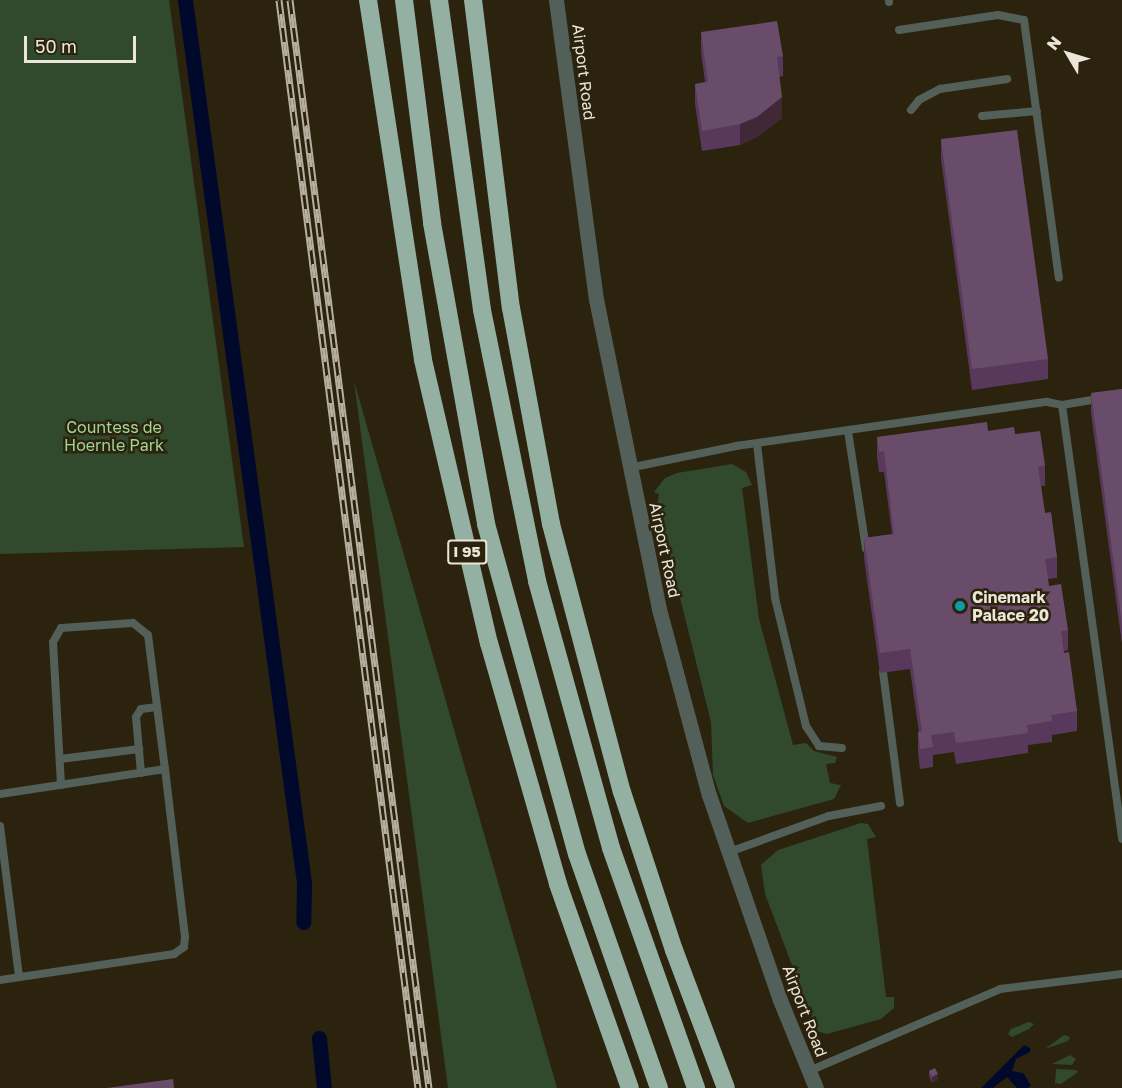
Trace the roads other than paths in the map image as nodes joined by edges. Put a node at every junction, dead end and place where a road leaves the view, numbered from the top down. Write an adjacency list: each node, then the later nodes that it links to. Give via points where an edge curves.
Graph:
1 (368, 0): 36 (highway, I 95, via 423,360 489,643 558,884)
2 (404, 0): 37 (highway, via 434,234 486,524 539,728 577,854)
3 (439, 0): 38 (highway, via 482,310 534,570 611,848)
4 (473, 0): 39 (highway, via 511,308 551,524 622,792 674,950)
5 (556, 0): 16 (street, Airport Road, via 596,299)
6 (899, 30): 9 (lane, via 998,15 1021,18 1026,26)
7 (1007, 79): 8 (lane, via 940,89 919,100)
8 (911, 110)
9 (1037, 111): 10 (lane); 11 (lane)
10 (982, 116)
11 (1059, 278)
12 (1122, 395): 13 (lane)
13 (1062, 405): 14 (lane, via 1047,402); 30 (lane)
14 (848, 431): 15 (lane); 17 (lane)
15 (757, 444): 16 (lane); 20 (lane, via 778,616 806,726 819,746)
16 (629, 468): 31 (street, Airport Road, via 659,609)
17 (867, 558)
18 (884, 672): 27 (lane)
19 (157, 707): 21 (lane, via 141,709 136,717); 22 (lane, via 148,635 133,623 60,628 53,642); 23 (lane)
20 (842, 748)
21 (139, 749): 22 (lane); 24 (lane)
22 (60, 759): 25 (lane)
23 (165, 769): 24 (lane); 33 (lane, via 184,947 174,954)
24 (141, 773): 25 (lane)
25 (61, 785): 26 (lane)
26 (0, 794)
27 (900, 803)
28 (881, 806): 31 (lane, via 829,816)
29 (0, 826): 33 (lane)
30 (1122, 839)
31 (729, 852): 35 (street, Airport Road)
32 (1122, 974): 35 (lane, via 1000,989)
33 (19, 977): 34 (lane)
34 (0, 980)
35 (809, 1071): 40 (street, Airport Road)
36 (630, 1088)
37 (659, 1088)
38 (696, 1088)
39 (726, 1088)
40 (816, 1088)

